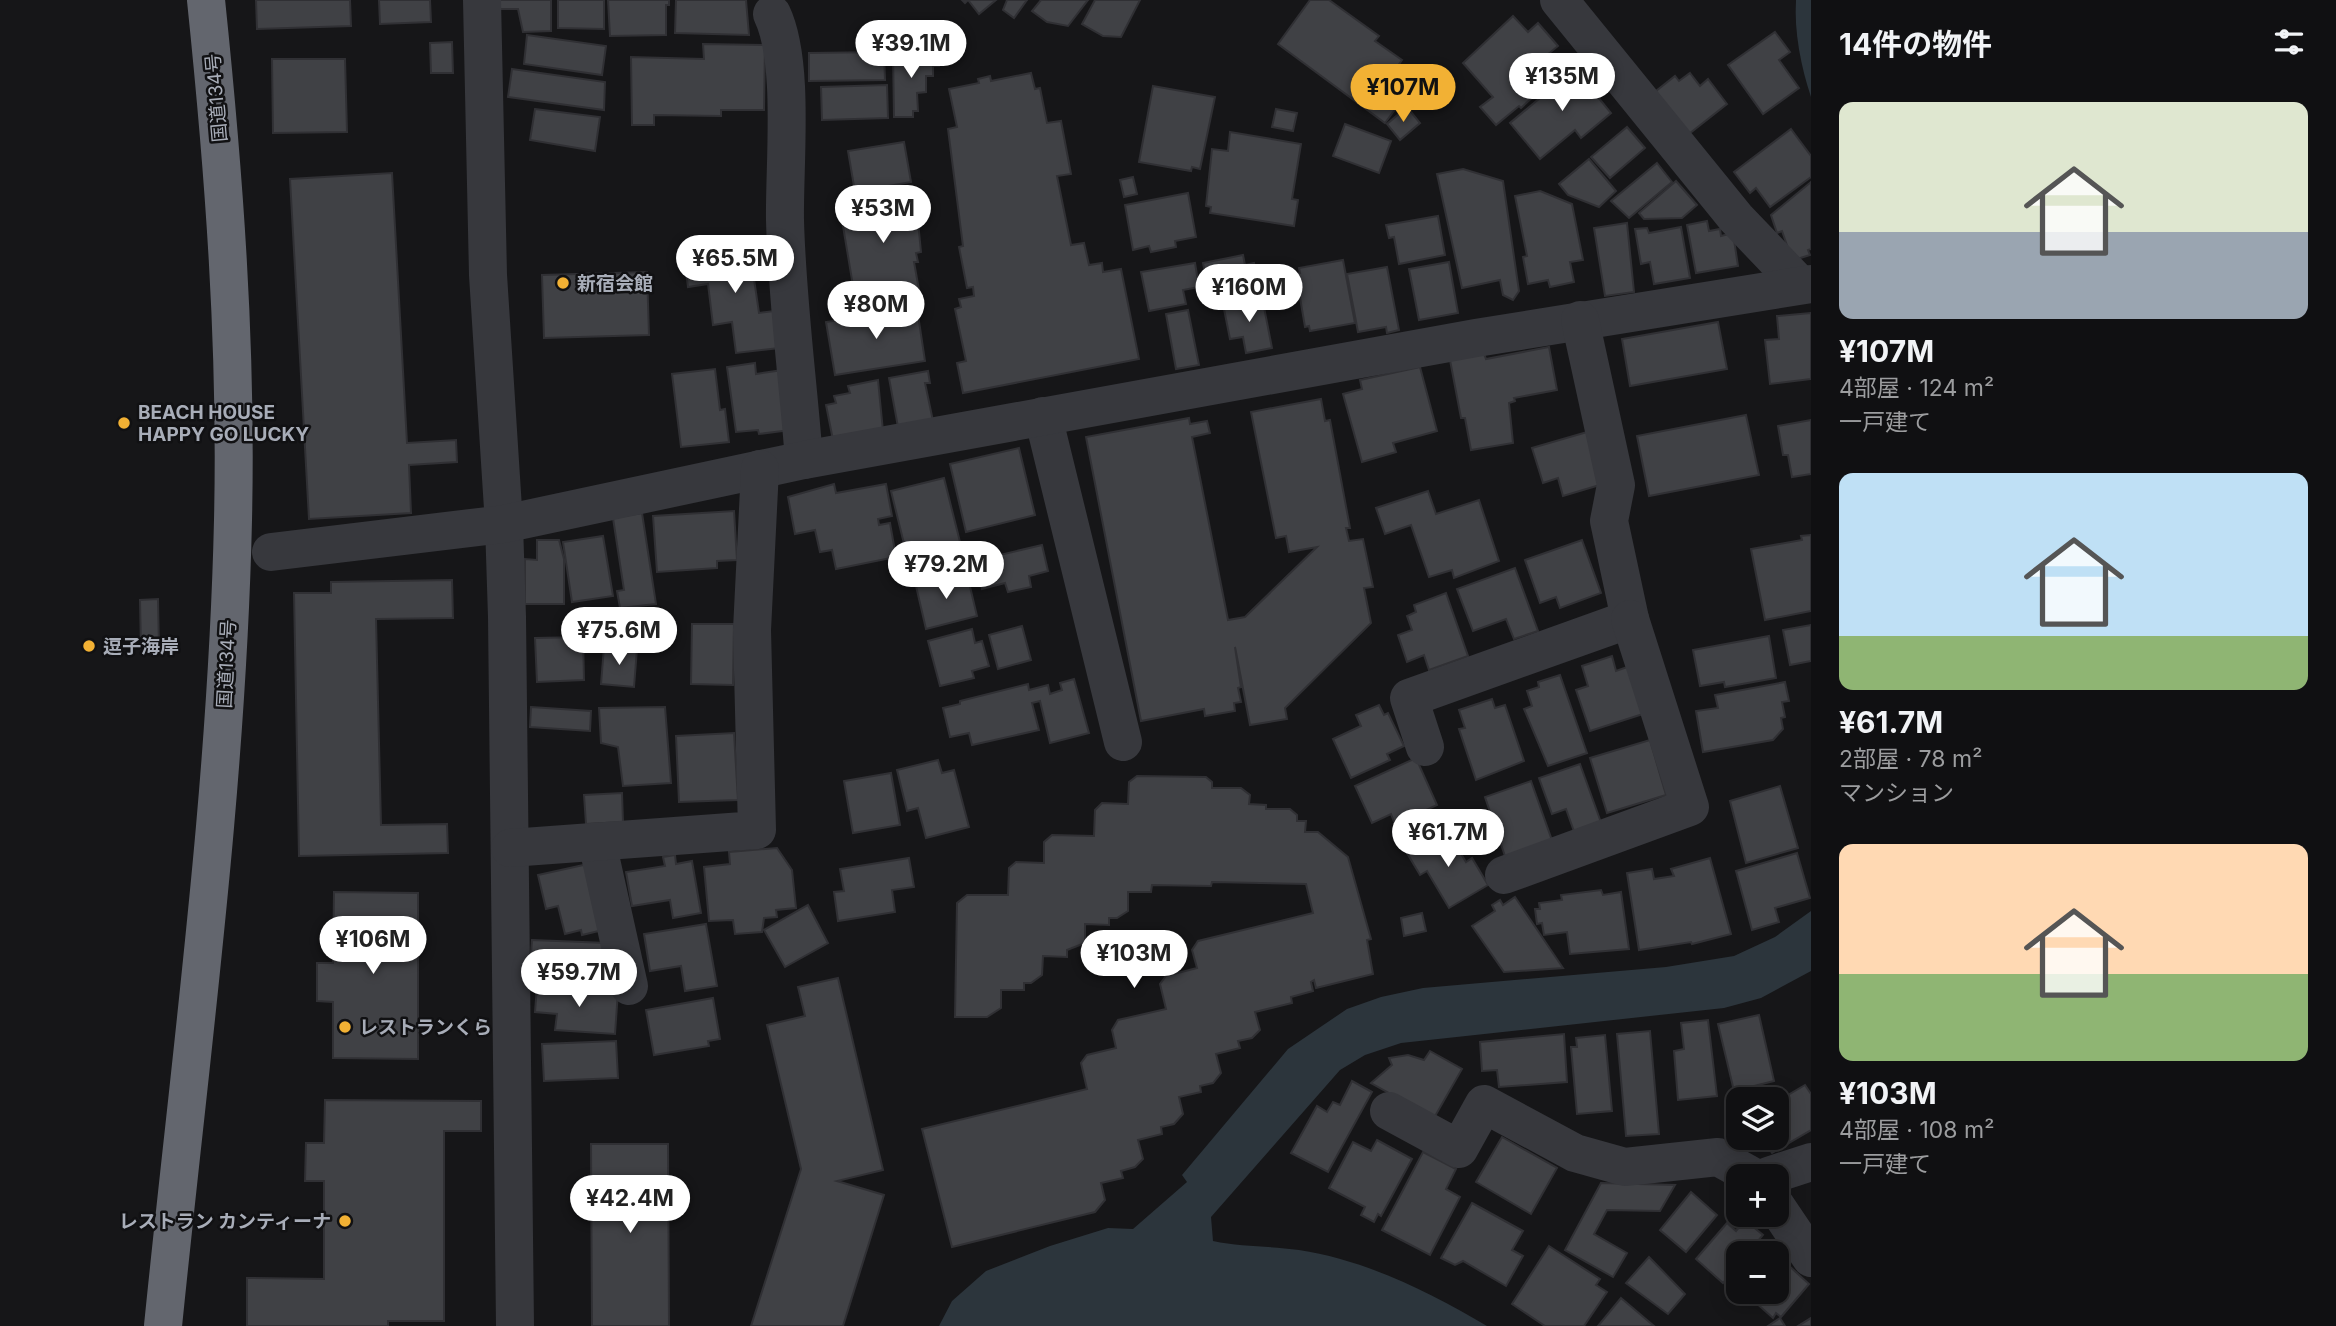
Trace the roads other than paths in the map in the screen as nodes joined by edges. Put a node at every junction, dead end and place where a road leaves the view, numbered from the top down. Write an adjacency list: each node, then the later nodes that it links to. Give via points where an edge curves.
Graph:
1 (206, 0): 25 (highway, 国道134号, via 228,246 233,520 215,808)
2 (482, 0): 10 (street, via 488,275)
3 (1559, 0): 5 (street, via 1736,218)
4 (772, 14): 8 (street, via 784,61 785,223)
5 (1806, 285): 6 (street)
6 (1580, 320): 7 (street); 12 (street, via 1616,485 1609,521)
7 (1043, 416): 8 (street); 13 (street)
8 (804, 460): 9 (street)
9 (760, 469): 10 (street); 15 (street, via 752,630 757,830)
10 (504, 524): 11 (street); 16 (street)
11 (271, 552)
12 (1630, 619): 14 (street, via 1409,698); 17 (street, via 1690,807)
13 (1123, 742)
14 (1426, 747)
15 (597, 842): 16 (street); 18 (street)
16 (510, 848): 26 (street)
17 (1504, 875)
18 (629, 986)
19 (1389, 1111): 21 (street, via 1459,1149 1484,1104 1575,1153 1625,1167 1718,1157)
20 (1811, 1162): 22 (street)
21 (1731, 1164)
22 (1789, 1169)
23 (1789, 1225): 24 (street)
24 (1811, 1258)
25 (163, 1326)
26 (515, 1326)

